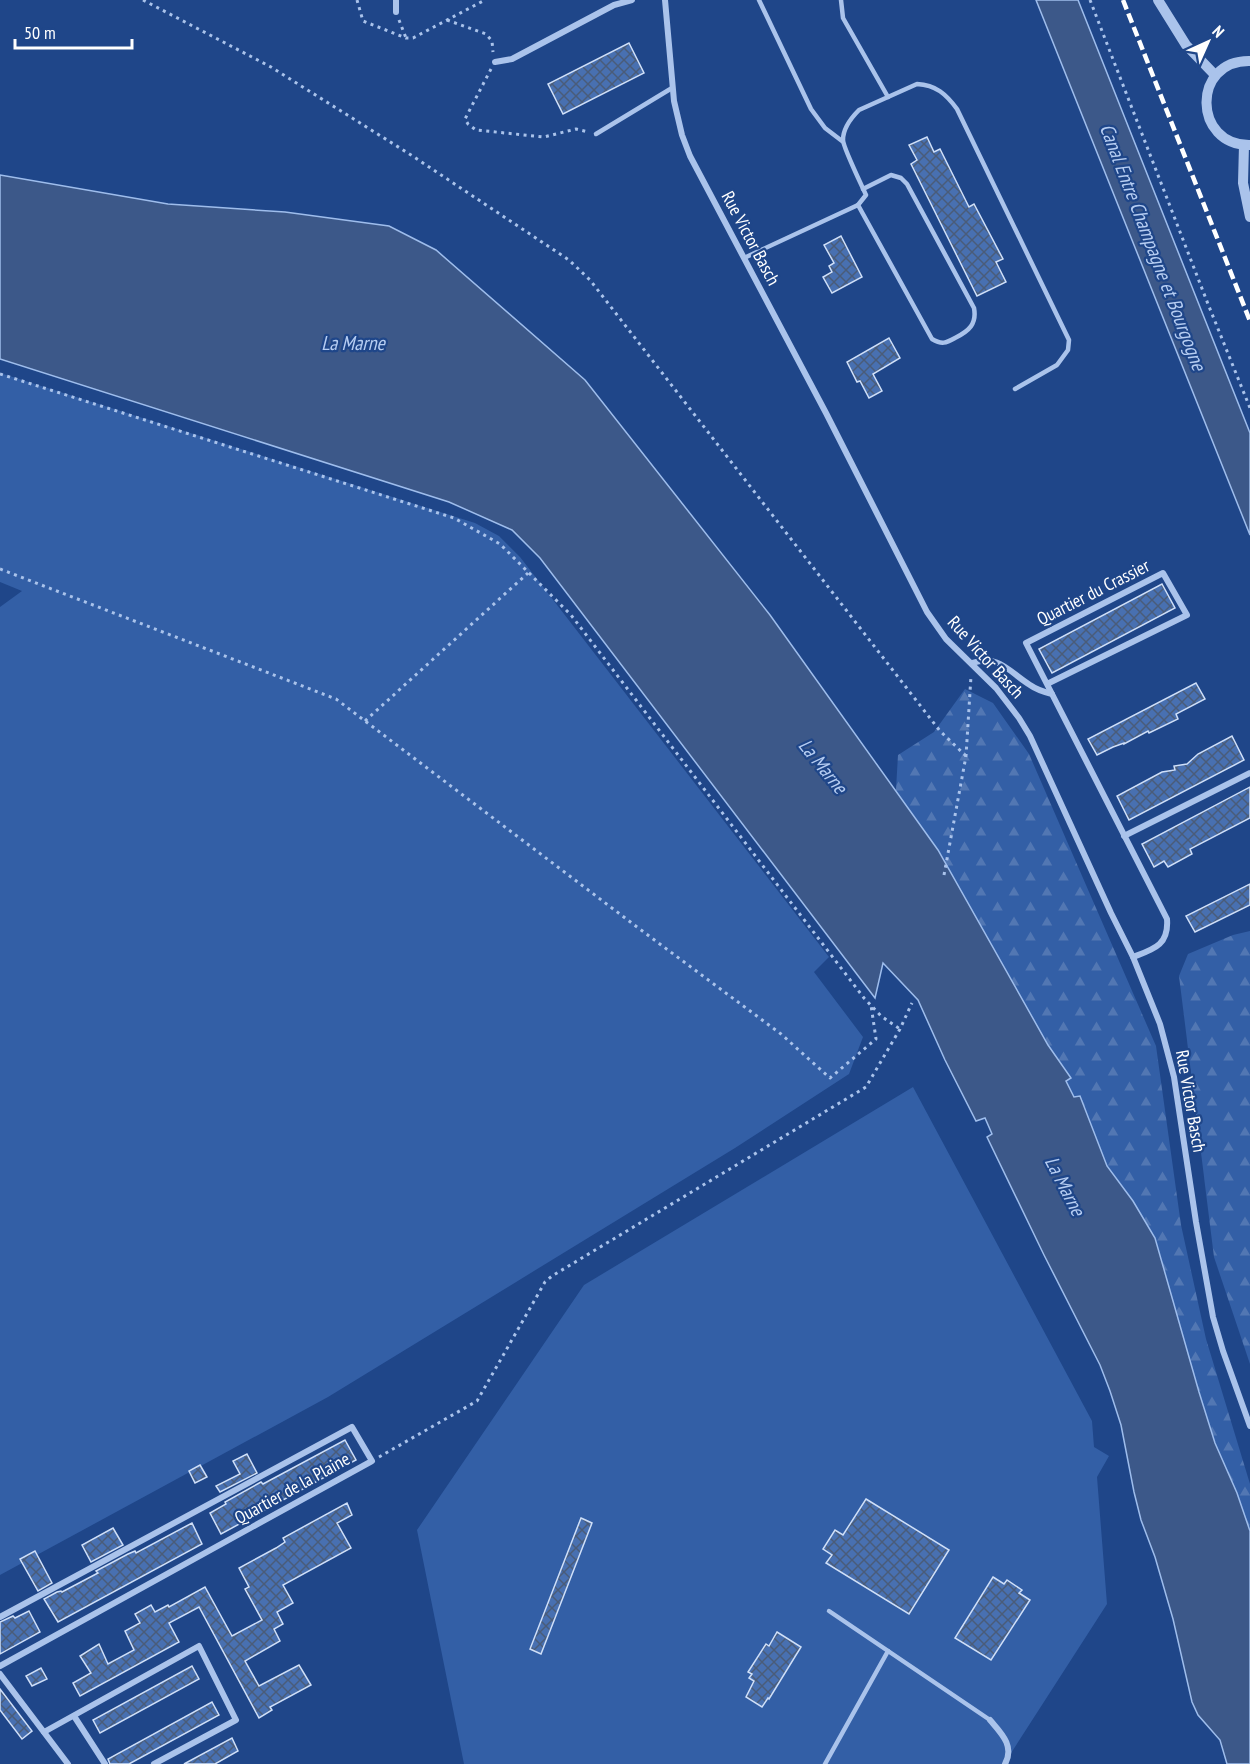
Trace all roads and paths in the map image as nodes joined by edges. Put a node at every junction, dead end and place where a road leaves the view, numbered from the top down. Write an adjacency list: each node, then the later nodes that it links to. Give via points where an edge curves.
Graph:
1 (143, 0): 36 (path, via 271,67 570,260 940,731)
2 (357, 0): 14 (path, via 363,21)
3 (396, 0): 12 (street)
4 (485, 0): 13 (path)
5 (632, 0): 11 (street)
6 (665, 0): 18 (street, Rue Victor Basch)
7 (759, 0): 21 (lane, via 811,109 825,128)
8 (841, 0): 19 (lane, via 843,18)
9 (1090, 0): 29 (path)
10 (1158, 0): 17 (street, via 1186,45)
11 (613, 3): 16 (street, via 512,59)
12 (396, 12): 14 (path)
13 (447, 20): 14 (path, via 414,38); 16 (path, via 486,34 492,41)
14 (406, 38)
15 (1249, 59): 17 (street, via 1231,64)
16 (495, 62): 20 (path, via 465,119 476,130 544,137 576,129)
17 (1215, 75): 22 (street, via 1206,95 1208,118 1222,136)
18 (672, 88): 20 (lane); 26 (street, Rue Victor Basch, via 686,146)
19 (888, 97): 21 (lane, via 859,110 846,127); 28 (lane, via 925,84 946,95 957,109 1068,340 1068,350 1058,365)
20 (596, 135)
21 (842, 141): 23 (lane)
22 (1247, 145): 25 (street, via 1244,183)
23 (863, 189): 24 (lane, via 866,195); 24 (lane, via 891,175 907,184 974,308 973,324 967,332 945,343 932,339)
24 (858, 205): 26 (lane)
25 (1250, 217)
26 (744, 258): 32 (street, Rue Victor Basch, via 927,612 946,639)
27 (0, 374): 31 (path, via 454,518 500,544)
28 (1016, 388)
29 (1250, 408)
30 (0, 569): 35 (path, via 336,699)
31 (529, 573): 35 (path); 42 (path, via 571,615)
32 (972, 663): 34 (street, via 999,663 1030,686); 36 (path); 40 (street, Rue Victor Basch, via 996,688 1030,736)
33 (1047, 684): 33 (street, Quartier du Crassier, via 1186,615 1163,573 1026,643); 34 (street)
34 (1052, 693): 38 (street)
35 (365, 721): 42 (path, via 781,1034 830,1078 876,1039)
36 (966, 756): 39 (path)
37 (1250, 774): 38 (street)
38 (1124, 836): 40 (street, via 1167,919 1168,930 1153,949)
39 (944, 875)
40 (1133, 957): 44 (street, Rue Victor Basch, via 1167,1047 1213,1317)
41 (912, 1003): 43 (path)
42 (871, 1005): 43 (path)
43 (900, 1029): 45 (path, via 866,1087 552,1276 477,1401)
44 (1250, 1426)
45 (372, 1461): 47 (street, Quartier de la Plaine, via 352,1427); 49 (street, Quartier de la Plaine)
46 (829, 1611): 48 (lane)
47 (0, 1617)
48 (888, 1651): 52 (lane); 57 (lane)
49 (0, 1666)
50 (0, 1674): 53 (street)
51 (74, 1716): 53 (street); 55 (street); 56 (street, via 199,1646 236,1720)
52 (990, 1720): 58 (street, via 1009,1746)
53 (44, 1732): 54 (street)
54 (69, 1764)
55 (105, 1764)
56 (154, 1764)
57 (825, 1764)
58 (1005, 1764)

